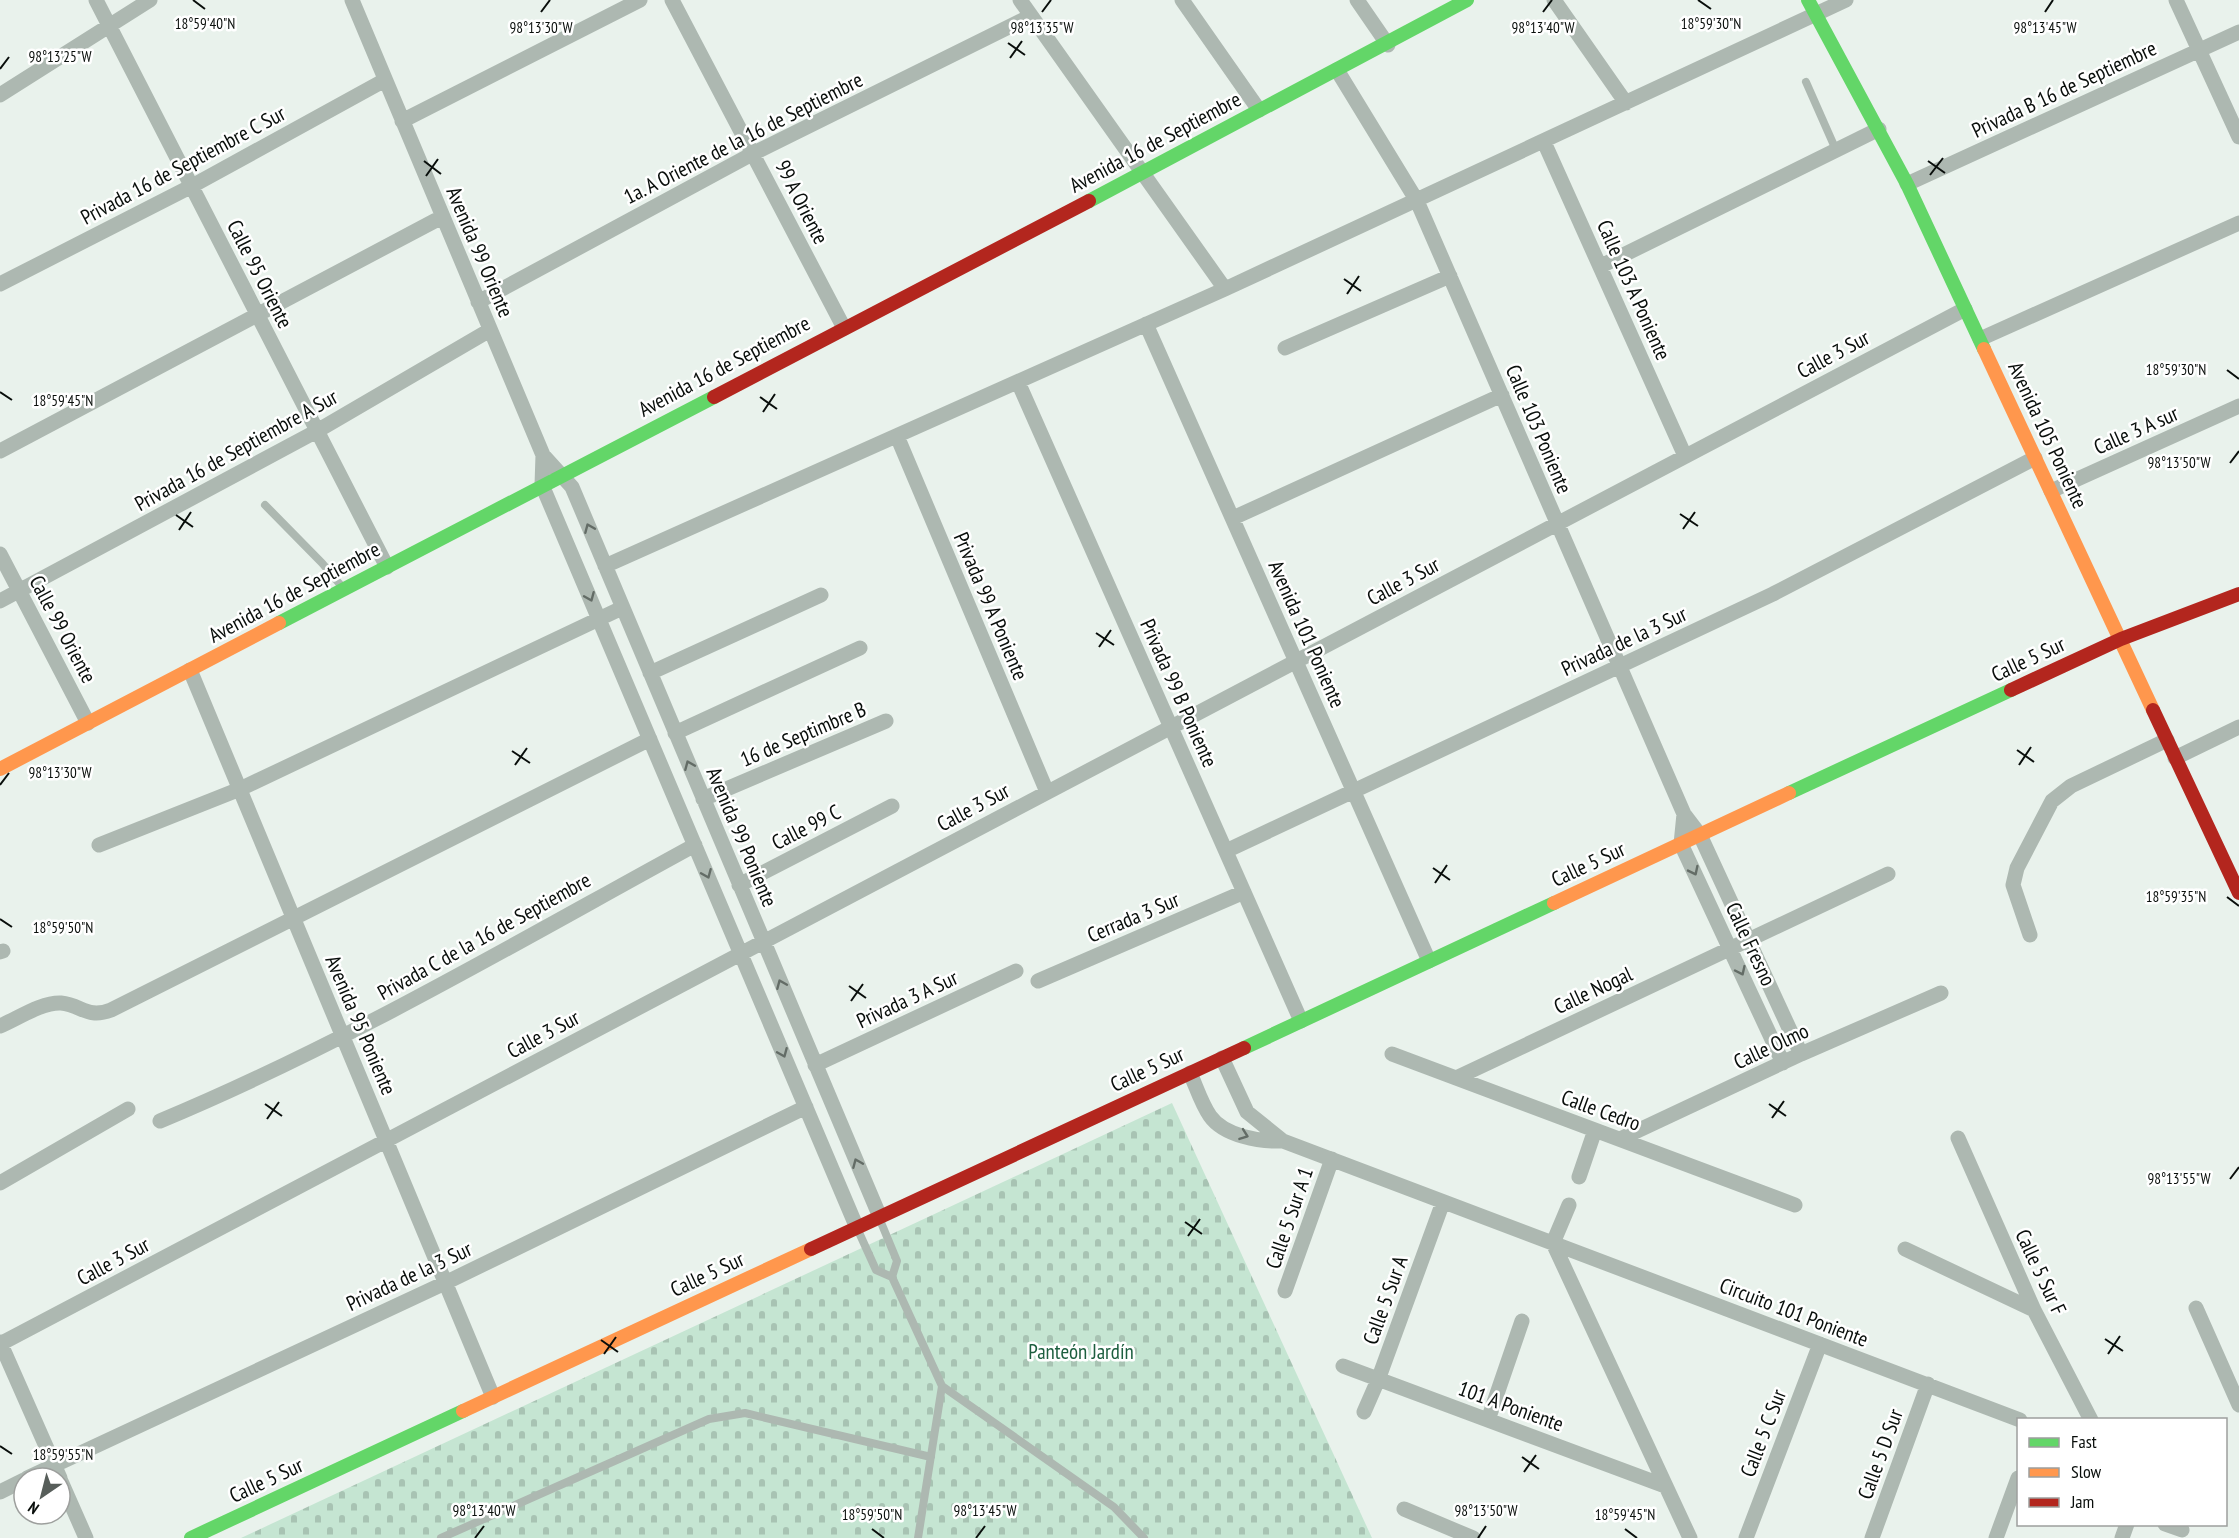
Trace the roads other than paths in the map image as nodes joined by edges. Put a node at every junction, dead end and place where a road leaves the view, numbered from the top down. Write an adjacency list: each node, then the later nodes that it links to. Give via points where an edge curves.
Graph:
1 (96, 0): 16 (street, Calle 95 Oriente)
2 (150, 0): 16 (street)
3 (352, 0): 21 (street, Avenida 99 Oriente)
4 (640, 0): 26 (street)
5 (672, 0): 31 (street, 99 A Oriente)
6 (1020, 0): 15 (street)
7 (1182, 0): 25 (street)
8 (1357, 0): 18 (street)
9 (1467, 0): 18 (street, Avenida 16 de Septiembre)
10 (1554, 0): 24 (street)
11 (1808, 0): 14 (street, Avenida 105 Poniente)
12 (1846, 0): 14 (street)
13 (2176, 0): 19 (street)
14 (1817, 13): 24 (street); 27 (street, Avenida 105 Poniente)
15 (1031, 16): 31 (street, 1a. A Oriente de la 16 de Septiembre); 32 (street)
16 (110, 27): 23 (street); 34 (street, Calle 95 Oriente)
17 (2239, 32): 19 (street, Privada B 16 de Septiembre)
18 (1388, 45): 20 (street, Avenida 16 de Septiembre)
19 (2199, 50): 28 (street); 33 (street, Privada B 16 de Septiembre)
20 (1337, 70): 25 (street, Avenida 16 de Septiembre); 35 (street, Calle 103 Poniente)
21 (385, 80): 26 (street, Avenida 99 Oriente); 34 (street, Privada 16 de Septiembre C Sur)
22 (1806, 82): 30 (lane)
23 (0, 95)
24 (1626, 103): 29 (street)
25 (1259, 110): 32 (street, Avenida 16 de Septiembre)
26 (402, 121): 36 (street, Avenida 99 Oriente)
27 (1879, 129): 30 (street); 33 (street, Avenida 105 Poniente)
28 (2239, 137)
29 (1544, 142): 35 (street); 38 (street, Calle 103 A Poniente)
30 (1836, 150): 38 (street)
31 (754, 153): 42 (street, 1a. A Oriente de la 16 de Septiembre); 46 (street, 99 A Oriente)
32 (1143, 173): 41 (street); 46 (street, Avenida 16 de Septiembre)
33 (1907, 184): 43 (street, Avenida 105 Poniente)
34 (192, 186): 40 (street, Privada 16 de Septiembre C Sur); 44 (street, Calle 95 Oriente)
35 (1417, 201): 39 (street, Calle 103 Poniente); 41 (street)
36 (442, 217): 42 (street, Avenida 99 Oriente); 44 (street)
37 (2239, 224): 48 (street)
38 (1601, 266): 57 (street, Calle 103 A Poniente)
39 (1450, 276): 49 (street); 51 (street, Calle 103 Poniente)
40 (0, 284)
41 (1225, 289): 45 (street)
42 (478, 302): 47 (street, Avenida 99 Oriente)
43 (1965, 309): 48 (street, Avenida 105 Poniente); 57 (street, Calle 3 Sur)
44 (257, 314): 53 (street, Calle 95 Oriente); 55 (street)
45 (1146, 324): 50 (street); 63 (street, Avenida 101 Poniente)
46 (844, 328): 59 (street, Avenida 16 de Septiembre)
47 (490, 330): 53 (street, Privada 16 de Septiembre A Sur); 56 (street, Avenida 99 Oriente)
48 (1980, 339): 58 (street, Avenida 105 Poniente)
49 (1285, 348)
50 (1018, 382): 54 (street); 83 (street, Privada 99 B Poniente)
51 (1502, 395): 63 (street); 64 (street, Calle 103 Poniente)
52 (2239, 406): 61 (street, Calle 3 A sur)
53 (317, 431): 67 (street, Calle 95 Oriente); 69 (street, Privada 16 de Septiembre A Sur)
54 (897, 436): 66 (street); 91 (street, Privada 99 A Poniente)
55 (0, 452)
56 (543, 455): 59 (street, Avenida 99 Oriente); 60 (street, Avenida 99 Oriente)
57 (1685, 456): 64 (street, Calle 3 Sur)
58 (2035, 458): 61 (street, Avenida 105 Poniente); 78 (street, Privada de la 3 Sur, via 1773,594)
59 (561, 475): 60 (street, Avenida 16 de Septiembre); 66 (street, Avenida 99 Poniente, one-way to 59, via 572,487)
60 (542, 485): 67 (street, Avenida 16 de Septiembre); 74 (street, one-way to 74)
61 (2051, 491): 75 (street, Avenida 105 Poniente)
62 (265, 505): 68 (lane)
63 (1233, 518): 77 (street, Avenida 101 Poniente)
64 (1557, 523): 77 (street, Calle 3 Sur); 78 (street, Calle 103 Poniente)
65 (0, 554): 69 (street, Calle 99 Oriente)
66 (605, 566): 73 (street, Avenida 99 Poniente)
67 (387, 567): 68 (street, Avenida 16 de Septiembre)
68 (344, 589): 79 (street, Avenida 16 de Septiembre)
69 (19, 591): 72 (street, Privada 16 de Septiembre A Sur); 82 (street, Calle 99 Oriente)
70 (2239, 594): 75 (street)
71 (821, 595): 80 (street)
72 (0, 602)
73 (622, 608): 74 (street); 80 (street, Avenida 99 Poniente)
74 (599, 619): 86 (street); 90 (street)
75 (2121, 639): 87 (street, Avenida 105 Poniente); 96 (street, Calle 5 Sur)
76 (860, 648): 85 (street)
77 (1296, 661): 83 (street, Calle 3 Sur); 92 (street, Avenida 101 Poniente)
78 (1620, 666): 92 (street, Privada de la 3 Sur); 95 (street, Calle 103 Poniente)
79 (190, 670): 82 (street, Avenida 16 de Septiembre); 90 (street, Avenida 95 Poniente)
80 (650, 673): 85 (street, Avenida 99 Poniente)
81 (886, 721): 93 (street, 16 de Septimbre B)
82 (88, 723): 89 (street, Avenida 16 de Septiembre)
83 (1171, 727): 91 (street, Calle 3 Sur); 100 (street, Privada 99 B Poniente)
84 (2239, 727): 88 (street)
85 (675, 733): 93 (street, Avenida 99 Poniente, one-way to 85)
86 (650, 739): 99 (street); 106 (street)
87 (2167, 740): 88 (street, Avenida 105 Poniente); 107 (street, via 2071,786 2052,801 2017,868 2013,885)
88 (2175, 758): 101 (street, Avenida 105 Poniente)
89 (0, 769)
90 (240, 789): 98 (street); 106 (street, Avenida 95 Poniente)
91 (1047, 792): 109 (street, Calle 3 Sur)
92 (1353, 792): 100 (street, Privada de la 3 Sur); 112 (street, Avenida 101 Poniente)
93 (703, 799): 103 (street, Avenida 99 Poniente)
94 (892, 806): 103 (street, Calle 99 C)
95 (1684, 814): 96 (street, Calle 103 Poniente); 97 (street, Calle 103 Poniente)
96 (1700, 835): 97 (street, Calle 5 Sur); 108 (street, Calle Fresno)
97 (1681, 844): 110 (street, Calle Fresno, one-way to 110); 112 (street, Calle 5 Sur)
98 (99, 845)
99 (695, 845): 111 (street, one-way to 111); 118 (street, Privada C de la 16 de Septiembre)
100 (1226, 851): 104 (street, Privada 99 B Poniente)
101 (2234, 868): 105 (street, Avenida 105 Poniente)
102 (1888, 874): 108 (street, Calle Nogal)
103 (739, 885): 109 (street, Avenida 99 Poniente)
104 (1244, 892): 114 (street, Cerrada 3 Sur); 116 (street, Privada 99 B Poniente)
105 (2239, 893)
106 (294, 918): 117 (street, via 111,1010 90,1014 60,1003); 118 (street, Avenida 95 Poniente)
107 (2030, 934)
108 (1748, 940): 110 (street, Calle Nogal); 120 (street, Calle Fresno)
109 (763, 942): 111 (street, Calle 3 Sur); 123 (street, Avenida 99 Poniente, one-way to 109)
110 (1730, 949): 122 (street, Calle Fresno, one-way to 122); 125 (street, Calle Nogal)
111 (741, 953): 126 (street, one-way to 126); 132 (street, Calle 3 Sur)
112 (1429, 961): 116 (street, Calle 5 Sur)
113 (1016, 971): 123 (street, Privada 3 A Sur)
114 (1038, 981)
115 (1941, 993): 120 (street, Calle Olmo)
116 (1301, 1021): 121 (street, Calle 5 Sur)
117 (0, 1026)
118 (343, 1037): 128 (street, Privada C de la 16 de Septiembre, via 245,1086); 132 (street, Avenida 95 Poniente)
119 (1392, 1054): 125 (street, Calle Cedro)
120 (1801, 1054): 122 (street, Calle Olmo)
121 (1222, 1058): 124 (street, Calle 5 Sur); 133 (street, Circuito 101 Poniente, via 1247,1112)
122 (1783, 1063): 131 (street, Calle Olmo)
123 (815, 1065): 140 (street, Avenida 99 Poniente, one-way to 123)
124 (1190, 1073): 133 (street, Circuito 101 Poniente, one-way to 133, via 1210,1116 1222,1127 1262,1142); 140 (street, Calle 5 Sur)
125 (1456, 1078): 129 (street, Calle Cedro)
126 (806, 1107): 141 (street); 145 (street, Privada de la 3 Sur)
127 (128, 1109): 136 (street)
128 (160, 1121)
129 (1595, 1130): 131 (street, Calle Cedro); 135 (street)
130 (1958, 1138): 148 (street, Calle 5 Sur F)
131 (1620, 1139): 139 (street, Calle Cedro)
132 (386, 1140): 145 (street, Avenida 95 Poniente); 150 (street, Calle 3 Sur)
133 (1283, 1141): 134 (street, Circuito 101 Poniente)
134 (1332, 1160): 137 (street, Circuito 101 Poniente); 146 (street, Calle 5 Sur A 1)
135 (1579, 1177)
136 (0, 1182)
137 (1443, 1202): 142 (street, Circuito 101 Poniente); 153 (street, Calle 5 Sur A)
138 (1569, 1205): 142 (street)
139 (1795, 1205)
140 (880, 1217): 141 (street, Calle 5 Sur); 144 (lane, via 897,1261)
141 (857, 1228): 144 (lane, via 876,1270); 156 (street, Calle 5 Sur)
142 (1553, 1243): 151 (street, Circuito 101 Poniente); 166 (street)
143 (1905, 1249): 148 (street)
144 (892, 1277): 155 (lane)
145 (445, 1283): 156 (street, Avenida 95 Poniente); 164 (street, Privada de la 3 Sur)
146 (1285, 1291)
147 (2196, 1308): 157 (street)
148 (2034, 1310): 160 (street, Calle 5 Sur F)
149 (1522, 1321): 161 (street)
150 (0, 1343): 163 (street)
151 (1820, 1344): 154 (street, Circuito 101 Poniente); 178 (street, Calle 5 C Sur)
152 (1343, 1366): 153 (street, 101 A Poniente)
153 (1378, 1380): 158 (street, Calle 5 Sur A); 161 (street, 101 A Poniente)
154 (1928, 1384): 159 (street, Circuito 101 Poniente); 179 (street, Calle 5 D Sur)
155 (942, 1386): 162 (lane); 171 (lane, via 1114,1507)
156 (493, 1397): 174 (street, Calle 5 Sur)
157 (2239, 1405)
158 (1364, 1412)
159 (2017, 1418)
160 (2090, 1418)
161 (1488, 1420): 166 (street, 101 A Poniente)
162 (931, 1457): 175 (lane, via 746,1413 736,1414 709,1419); 176 (lane)
163 (54, 1466)
164 (72, 1467)
165 (2017, 1483): 180 (street)
166 (1665, 1486): 177 (street)
167 (72, 1506): 173 (street)
168 (1404, 1509): 172 (street)
169 (2171, 1526): 170 (street)
170 (2182, 1530)
171 (1140, 1537)
172 (1469, 1537)
173 (86, 1538)
174 (191, 1538)
175 (441, 1538)
176 (918, 1538)
177 (1690, 1538)
178 (1746, 1538)
179 (1872, 1538)
180 (1996, 1538)

